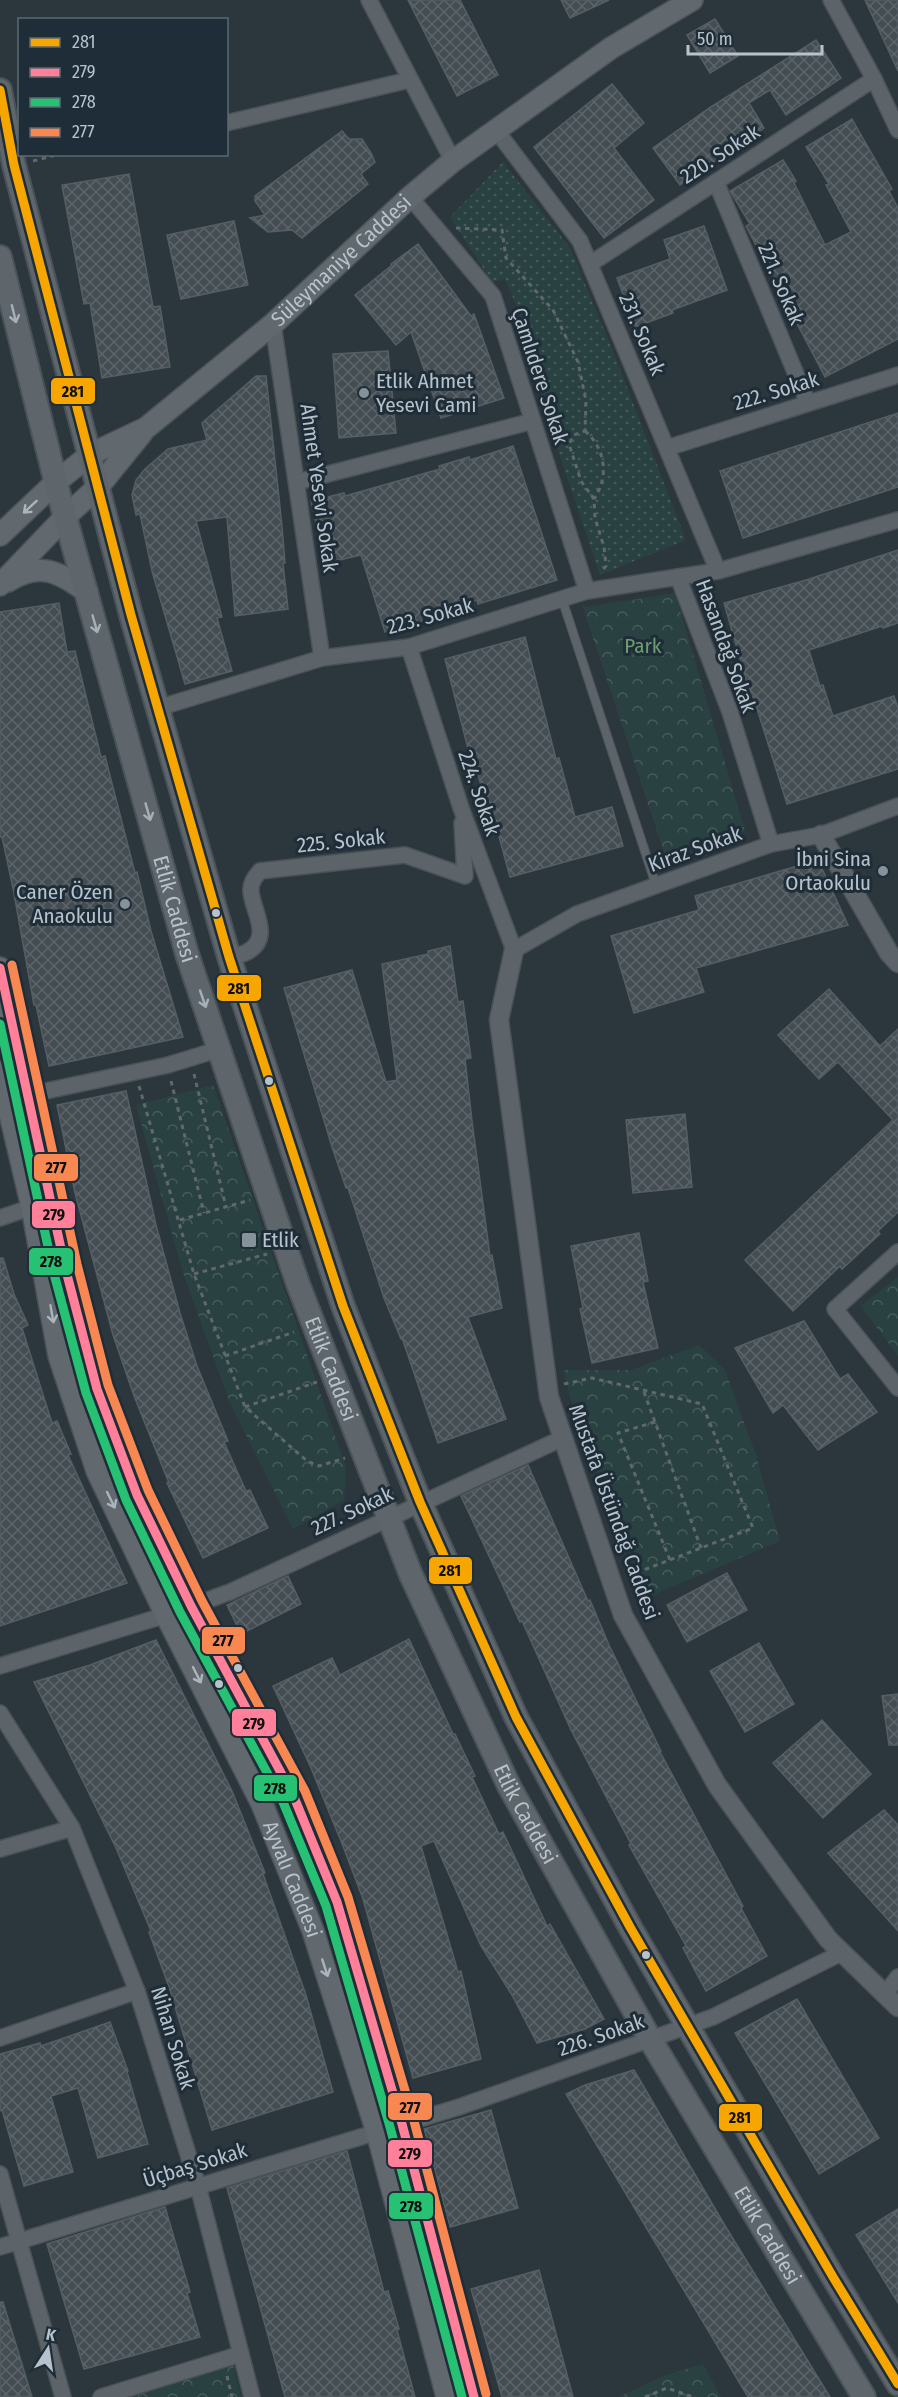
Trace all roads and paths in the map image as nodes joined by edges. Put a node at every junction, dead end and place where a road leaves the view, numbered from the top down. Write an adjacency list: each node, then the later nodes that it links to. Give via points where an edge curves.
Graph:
1 (369, 0): 5 (street)
2 (692, 0): 8 (main road, Süleymaniye Caddesi, via 611,48)
3 (831, 0): 4 (street)
4 (874, 79): 9 (street); 13 (street, 220. Sokak)
5 (409, 80): 7 (street); 11 (street)
6 (0, 90): 12 (main road, Etlik Caddesi)
7 (228, 123)
8 (496, 130): 11 (main road, Süleymaniye Caddesi); 17 (street, 231. Sokak, via 580,241)
9 (898, 130)
10 (52, 156): 12 (path)
11 (453, 161): 14 (main road, Süleymaniye Caddesi)
12 (14, 165): 25 (main road, Etlik Caddesi)
13 (716, 182): 17 (street, 220. Sokak); 20 (street, 221. Sokak)
14 (410, 197): 15 (street, Çamlıdere Sokak); 18 (main road, Süleymaniye Caddesi)
15 (436, 227): 21 (street, Çamlıdere Sokak, via 493,296); 23 (path, via 501,230 506,258 553,310 578,362 586,401)
16 (0, 257): 26 (main road, Etlik Caddesi, one-way to 26)
17 (590, 264): 24 (street, 231. Sokak)
18 (273, 324): 22 (main road, Süleymaniye Caddesi); 27 (street, Ahmet Yesevi Sokak)
19 (898, 375): 20 (street, 222. Sokak)
20 (808, 403): 24 (street, 222. Sokak)
21 (533, 421): 27 (street); 36 (street, Çamlıdere Sokak)
22 (146, 428): 25 (main road, Süleymaniye Caddesi); 28 (main road)
23 (585, 431): 29 (path, via 603,455 601,489); 29 (path, via 574,435 569,444 581,481)
24 (667, 448): 33 (street, 231. Sokak)
25 (91, 454): 26 (main road, Süleymaniye Caddesi); 28 (main road, Etlik Caddesi)
26 (56, 482): 30 (main road, Etlik Caddesi); 32 (main road, Süleymaniye Caddesi, one-way to 32)
27 (297, 482): 40 (street, Ahmet Yesevi Sokak)
28 (99, 486): 30 (main road); 41 (main road, Etlik Caddesi)
29 (594, 499): 36 (path, via 606,566)
30 (65, 517): 35 (main road); 37 (main road, Etlik Caddesi)
31 (898, 520): 33 (street, Hasandağ Sokak)
32 (0, 535)
33 (718, 571): 34 (street, Hasandağ Sokak)
34 (678, 577): 36 (street, 223. Sokak); 45 (street, Hasandağ Sokak, via 730,712)
35 (0, 585): 37 (main road, via 43,569 58,573)
36 (587, 591): 38 (street, 223. Sokak)
37 (87, 592): 51 (main road, Etlik Caddesi, one-way to 51, via 187,954)
38 (562, 599): 39 (street, 223. Sokak); 46 (lane)
39 (409, 647): 40 (street, 223. Sokak); 43 (street, 224. Sokak)
40 (322, 658): 41 (street, 223. Sokak)
41 (158, 708): 48 (main road, Etlik Caddesi)
42 (898, 806): 44 (street, Kiraz Sokak)
43 (461, 808): 47 (street, 224. Sokak); 48 (street, 225. Sokak, via 465,876 405,855 260,871 250,891 261,926 257,943 248,952)
44 (821, 835): 45 (street, Kiraz Sokak); 49 (street)
45 (771, 844): 46 (street, Kiraz Sokak)
46 (656, 885): 47 (street, Kiraz Sokak, via 577,914)
47 (514, 950): 69 (street, Mustafa Üstündağ Caddesi, via 499,1020)
48 (229, 957): 76 (main road, Etlik Caddesi, via 343,1306)
49 (898, 963)
50 (0, 968): 56 (main road, Ayvalı Caddesi)
51 (220, 1049): 52 (street); 57 (main road, Etlik Caddesi)
52 (190, 1059): 53 (street); 59 (path)
53 (168, 1065): 55 (street); 60 (path)
54 (0, 1072): 58 (main road, Ayvalı Caddesi)
55 (136, 1072): 56 (street); 62 (path)
56 (27, 1095): 81 (main road, Ayvalı Caddesi, via 97,1389 137,1495)
57 (268, 1194): 59 (path); 63 (main road, Etlik Caddesi)
58 (32, 1207): 61 (street); 82 (main road, Ayvalı Caddesi, one-way to 82, via 59,1356 94,1461)
59 (226, 1207): 60 (path)
60 (204, 1213): 62 (path)
61 (0, 1218)
62 (180, 1220): 65 (path)
63 (286, 1249): 65 (path); 66 (main road, Etlik Caddesi)
64 (898, 1252): 70 (street, via 835,1309)
65 (194, 1274): 67 (path)
66 (313, 1325): 67 (path); 68 (main road, Etlik Caddesi)
67 (225, 1356): 72 (path)
68 (333, 1377): 72 (path); 75 (main road, Etlik Caddesi)
69 (548, 1388): 71 (path, via 592,1378); 74 (street, Mustafa Üstündağ Caddesi)
70 (898, 1388)
71 (644, 1391): 73 (path); 78 (path, via 702,1404 753,1528)
72 (244, 1407): 75 (path, via 307,1461 319,1466)
73 (655, 1422): 78 (path); 79 (path, via 618,1433)
74 (563, 1438): 76 (street, 227. Sokak); 80 (street, Mustafa Üstündağ Caddesi)
75 (363, 1452): 77 (main road, Etlik Caddesi)
76 (420, 1502): 77 (street, 227. Sokak); 92 (main road, Etlik Caddesi, via 516,1718)
77 (388, 1517): 81 (street, 227. Sokak, via 230,1592); 94 (main road, Etlik Caddesi, via 509,1786)
78 (700, 1548): 79 (path)
79 (670, 1560): 80 (path)
80 (612, 1582): 87 (street, Mustafa Üstündağ Caddesi, via 623,1615 717,1785)
81 (191, 1606): 82 (street, 227. Sokak); 95 (main road, Ayvalı Caddesi, via 294,1797 337,1902)
82 (166, 1615): 83 (street, 227. Sokak); 96 (main road, Ayvalı Caddesi, one-way to 96, via 262,1803 313,1931)
83 (0, 1666)
84 (0, 1713): 85 (street, Nihan Sokak)
85 (72, 1828): 86 (street); 89 (street, Nihan Sokak)
86 (0, 1848)
87 (841, 1953): 90 (street, Mustafa Üstündağ Caddesi); 92 (street, 226. Sokak)
88 (898, 1977): 90 (street)
89 (137, 1991): 93 (street); 98 (street, Nihan Sokak)
90 (884, 1995): 91 (street, Mustafa Üstündağ Caddesi)
91 (898, 2007)
92 (688, 2027): 94 (street, 226. Sokak); 103 (main road, Etlik Caddesi)
93 (0, 2038)
94 (650, 2039): 95 (street, 226. Sokak); 112 (main road, Etlik Caddesi)
95 (402, 2124): 96 (street, Üçbaş Sokak); 109 (main road, Ayvalı Caddesi)
96 (377, 2132): 98 (street, Üçbaş Sokak); 108 (main road, Ayvalı Caddesi)
97 (0, 2174): 99 (street)
98 (198, 2186): 99 (street, Üçbaş Sokak); 101 (street, Nihan Sokak)
99 (20, 2240): 100 (street, Üçbaş Sokak); 104 (street)
100 (0, 2247)
101 (241, 2354): 102 (street); 107 (street, Nihan Sokak)
102 (222, 2360): 105 (street); 106 (path)
103 (898, 2384)
104 (63, 2397)
105 (101, 2397)
106 (232, 2397)
107 (252, 2397)
108 (447, 2397)
109 (474, 2397)
110 (645, 2397): 111 (path, via 667,2388)
111 (693, 2397)
112 (864, 2397)

